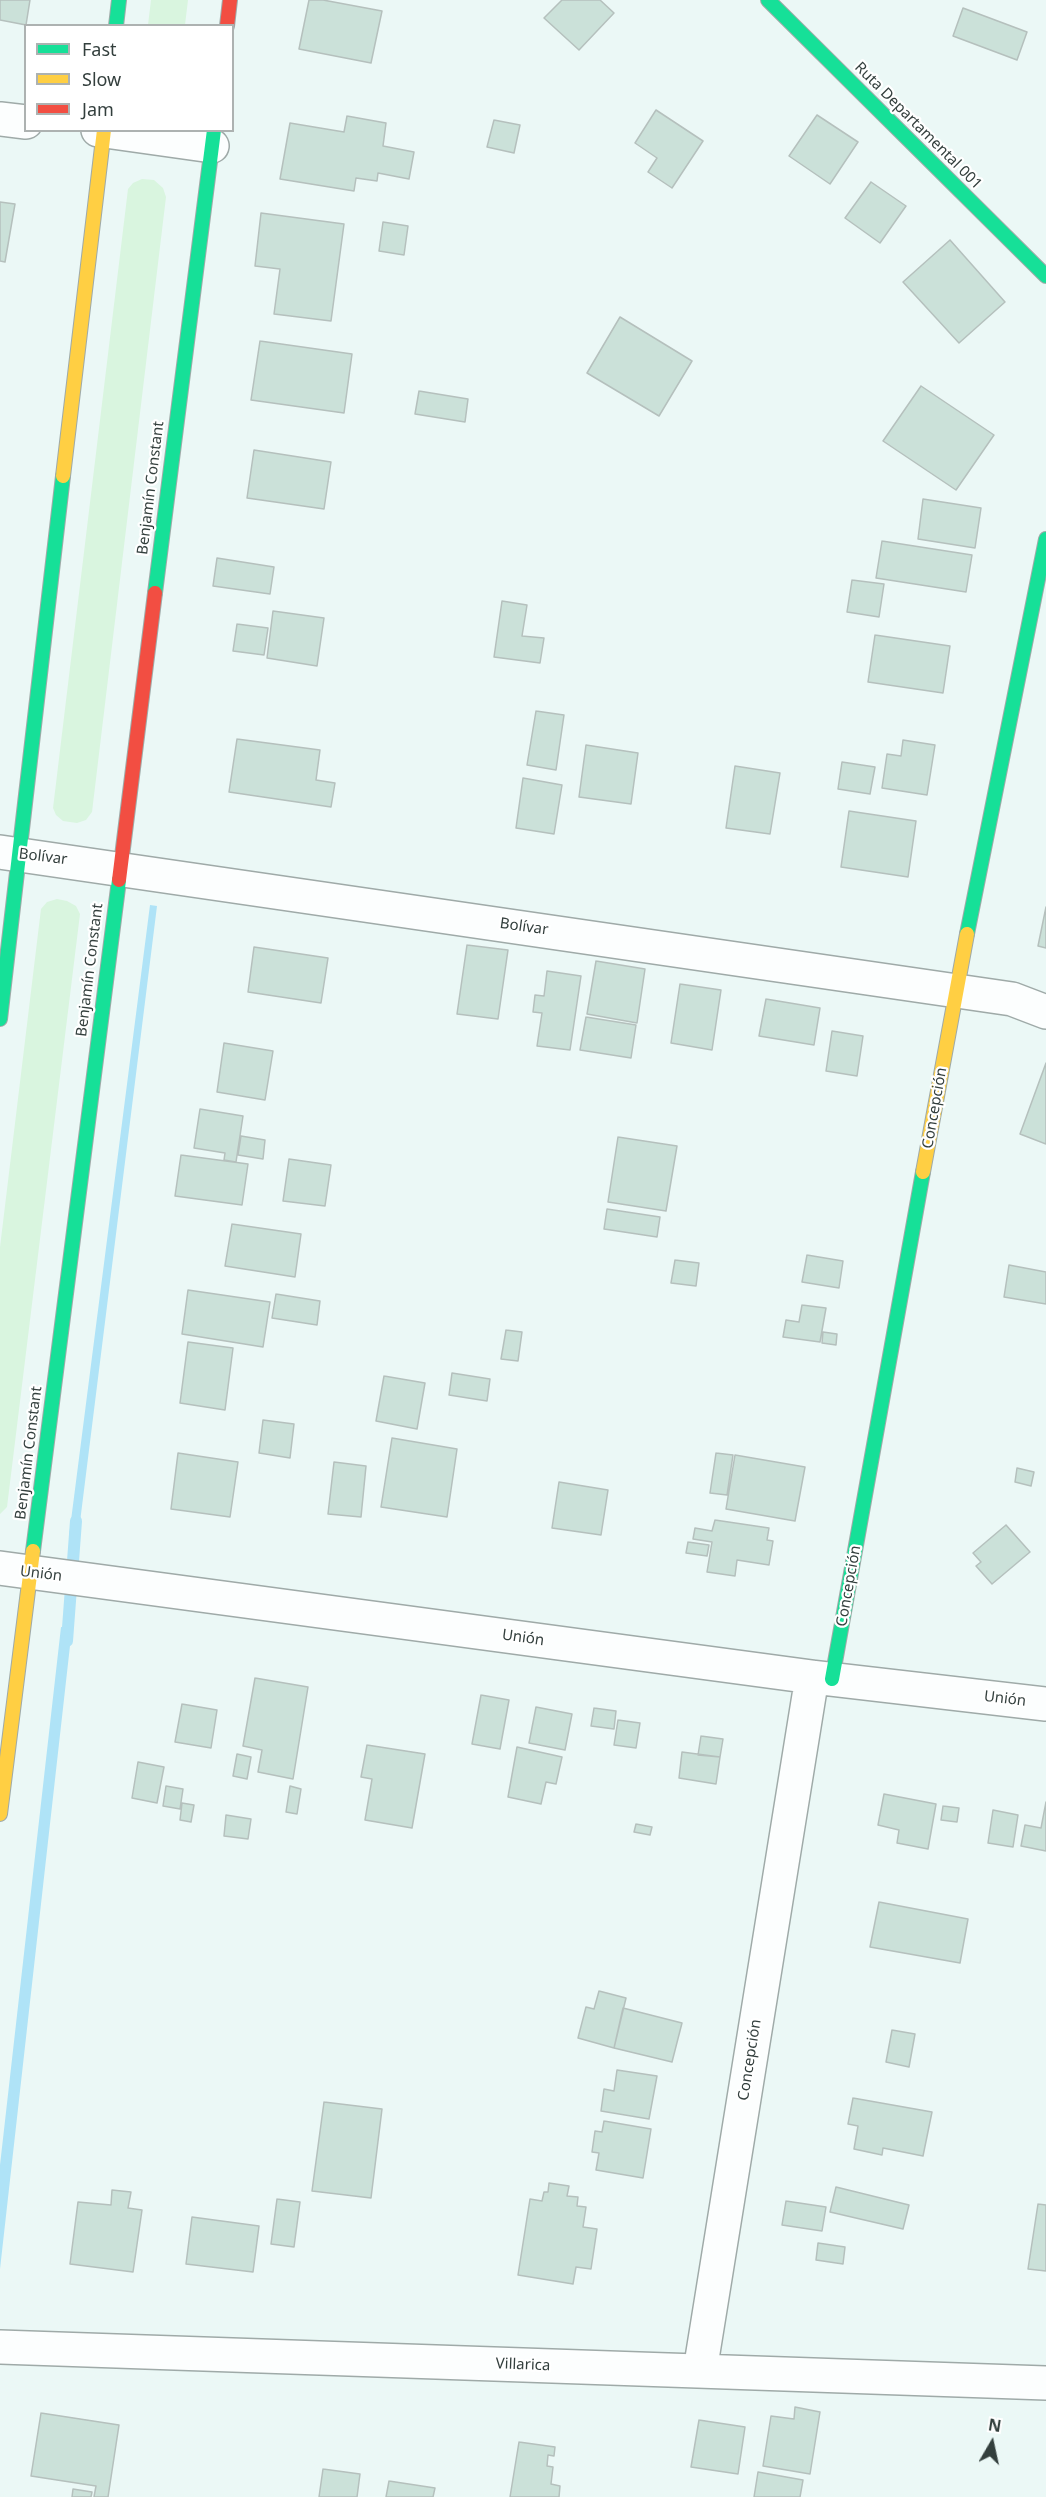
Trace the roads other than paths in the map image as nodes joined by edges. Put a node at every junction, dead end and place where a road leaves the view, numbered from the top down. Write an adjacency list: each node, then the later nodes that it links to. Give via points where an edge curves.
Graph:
1 (119, 0): 4 (street)
2 (230, 0): 5 (street)
3 (768, 0): 11 (street, Ruta Departamental 001)
4 (116, 24)
5 (227, 24)
6 (0, 119): 7 (street)
7 (24, 122)
8 (104, 132): 13 (street)
9 (120, 132): 10 (street)
10 (213, 138): 14 (street, Benjamín Constant)
11 (1046, 276)
12 (1046, 539): 15 (street, Concepción)
13 (10, 853): 14 (street, Bolívar); 17 (street)
14 (120, 867): 15 (street, Bolívar); 18 (street, Benjamín Constant)
15 (956, 990): 16 (street, Bolívar, via 1012,999); 19 (street, Concepción)
16 (1046, 1012)
17 (0, 1019)
18 (15, 1570): 19 (street, Unión); 21 (street, Benjamín Constant)
19 (822, 1678): 20 (street, Unión); 23 (street, Concepción)
20 (1046, 1704)
21 (0, 1815)
22 (0, 2346): 23 (street, Villarica)
23 (699, 2371): 24 (street, Villarica)
24 (1046, 2383)

